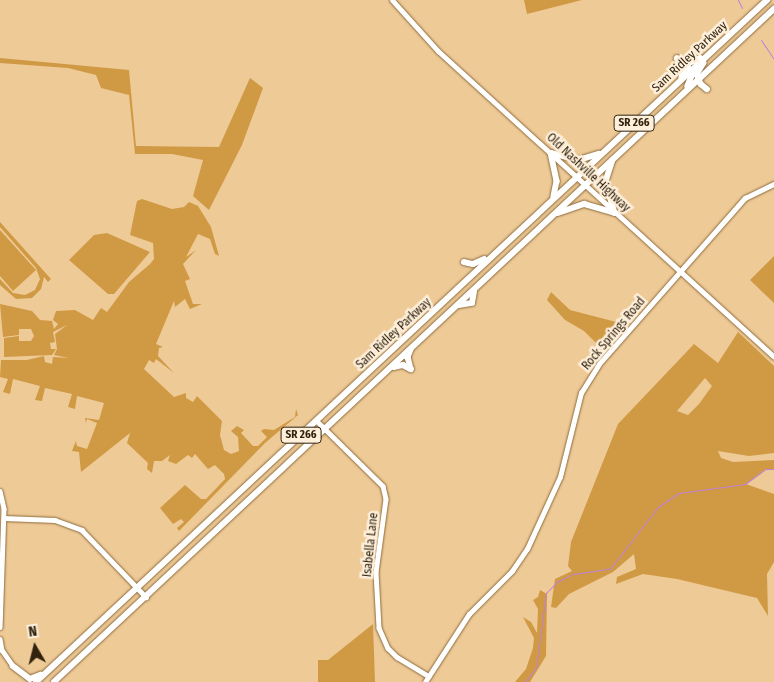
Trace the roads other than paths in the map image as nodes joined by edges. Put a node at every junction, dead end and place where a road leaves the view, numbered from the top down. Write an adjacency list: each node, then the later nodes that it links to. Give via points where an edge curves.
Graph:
1 (392, 0): 12 (main road, Old Nashville Highway, via 438,52)
2 (767, 0): 4 (main road, Sam Ridley Parkway / SR 266)
3 (774, 10): 7 (main road, Sam Ridley Parkway / SR 266)
4 (736, 29): 5 (main road, via 696,62); 6 (main road, Sam Ridley Parkway / SR 266); 9 (main road, via 734,35 700,67)
5 (684, 61): 6 (main road); 8 (main road, via 677,58 684,69)
6 (691, 70): 8 (main road, Sam Ridley Parkway / SR 266); 10 (main road, via 690,83)
7 (705, 73): 9 (main road, Sam Ridley Parkway / SR 266); 9 (main road, via 703,82 707,89)
8 (681, 79): 11 (main road, Sam Ridley Parkway / SR 266)
9 (698, 79): 10 (main road, Sam Ridley Parkway / SR 266)
10 (656, 119): 13 (main road, Sam Ridley Parkway / SR 266)
11 (602, 152): 12 (main road, via 579,160); 14 (main road, Sam Ridley Parkway / SR 266)
12 (551, 153): 14 (main road, Old Nashville Highway); 17 (main road, via 557,181)
13 (614, 158): 16 (main road, Sam Ridley Parkway / SR 266); 18 (main road, via 606,182)
14 (577, 177): 16 (main road, Old Nashville Highway); 17 (main road, Sam Ridley Parkway / SR 266)
15 (774, 184): 21 (street, Rock Springs Road, via 745,198)
16 (585, 186): 18 (main road, Old Nashville Highway); 19 (main road, Sam Ridley Parkway / SR 266)
17 (554, 198): 20 (main road, Sam Ridley Parkway / SR 266)
18 (615, 213): 19 (main road, via 584,204); 21 (main road, Old Nashville Highway)
19 (555, 214): 23 (main road, Sam Ridley Parkway / SR 266, via 476,288 472,303 456,306)
20 (497, 252): 22 (main road, Sam Ridley Parkway / SR 266); 22 (main road, via 481,262 464,262 469,271)
21 (682, 271): 24 (main road, Old Nashville Highway); 36 (street, Rock Springs Road, via 589,378 575,414 560,477 527,549 512,571 469,614)
22 (467, 279): 26 (main road, Sam Ridley Parkway / SR 266)
23 (412, 348): 25 (main road, Sam Ridley Parkway / SR 266); 25 (main road, via 408,357 411,369 402,364)
24 (774, 357)
25 (390, 368): 27 (main road, Sam Ridley Parkway / SR 266)
26 (316, 420): 27 (street, Isabella Lane); 30 (main road, Sam Ridley Parkway / SR 266)
27 (325, 429): 31 (main road, Sam Ridley Parkway / SR 266); 36 (street, Isabella Lane, via 383,486 386,499 376,572 378,628 388,648 397,657)
28 (0, 491): 29 (street)
29 (4, 518): 30 (street, via 55,520 74,525 90,536); 32 (street)
30 (136, 587): 31 (street); 34 (main road, Sam Ridley Parkway / SR 266)
31 (146, 597): 38 (main road, Sam Ridley Parkway / SR 266)
32 (0, 627)
33 (0, 639): 35 (street, via 2,650)
34 (77, 643): 35 (main road, via 34,679 27,678); 37 (main road, Sam Ridley Parkway / SR 266)
35 (13, 666)
36 (429, 676): 39 (street, Rock Springs Road)
37 (36, 682)
38 (54, 682)
39 (425, 682)

